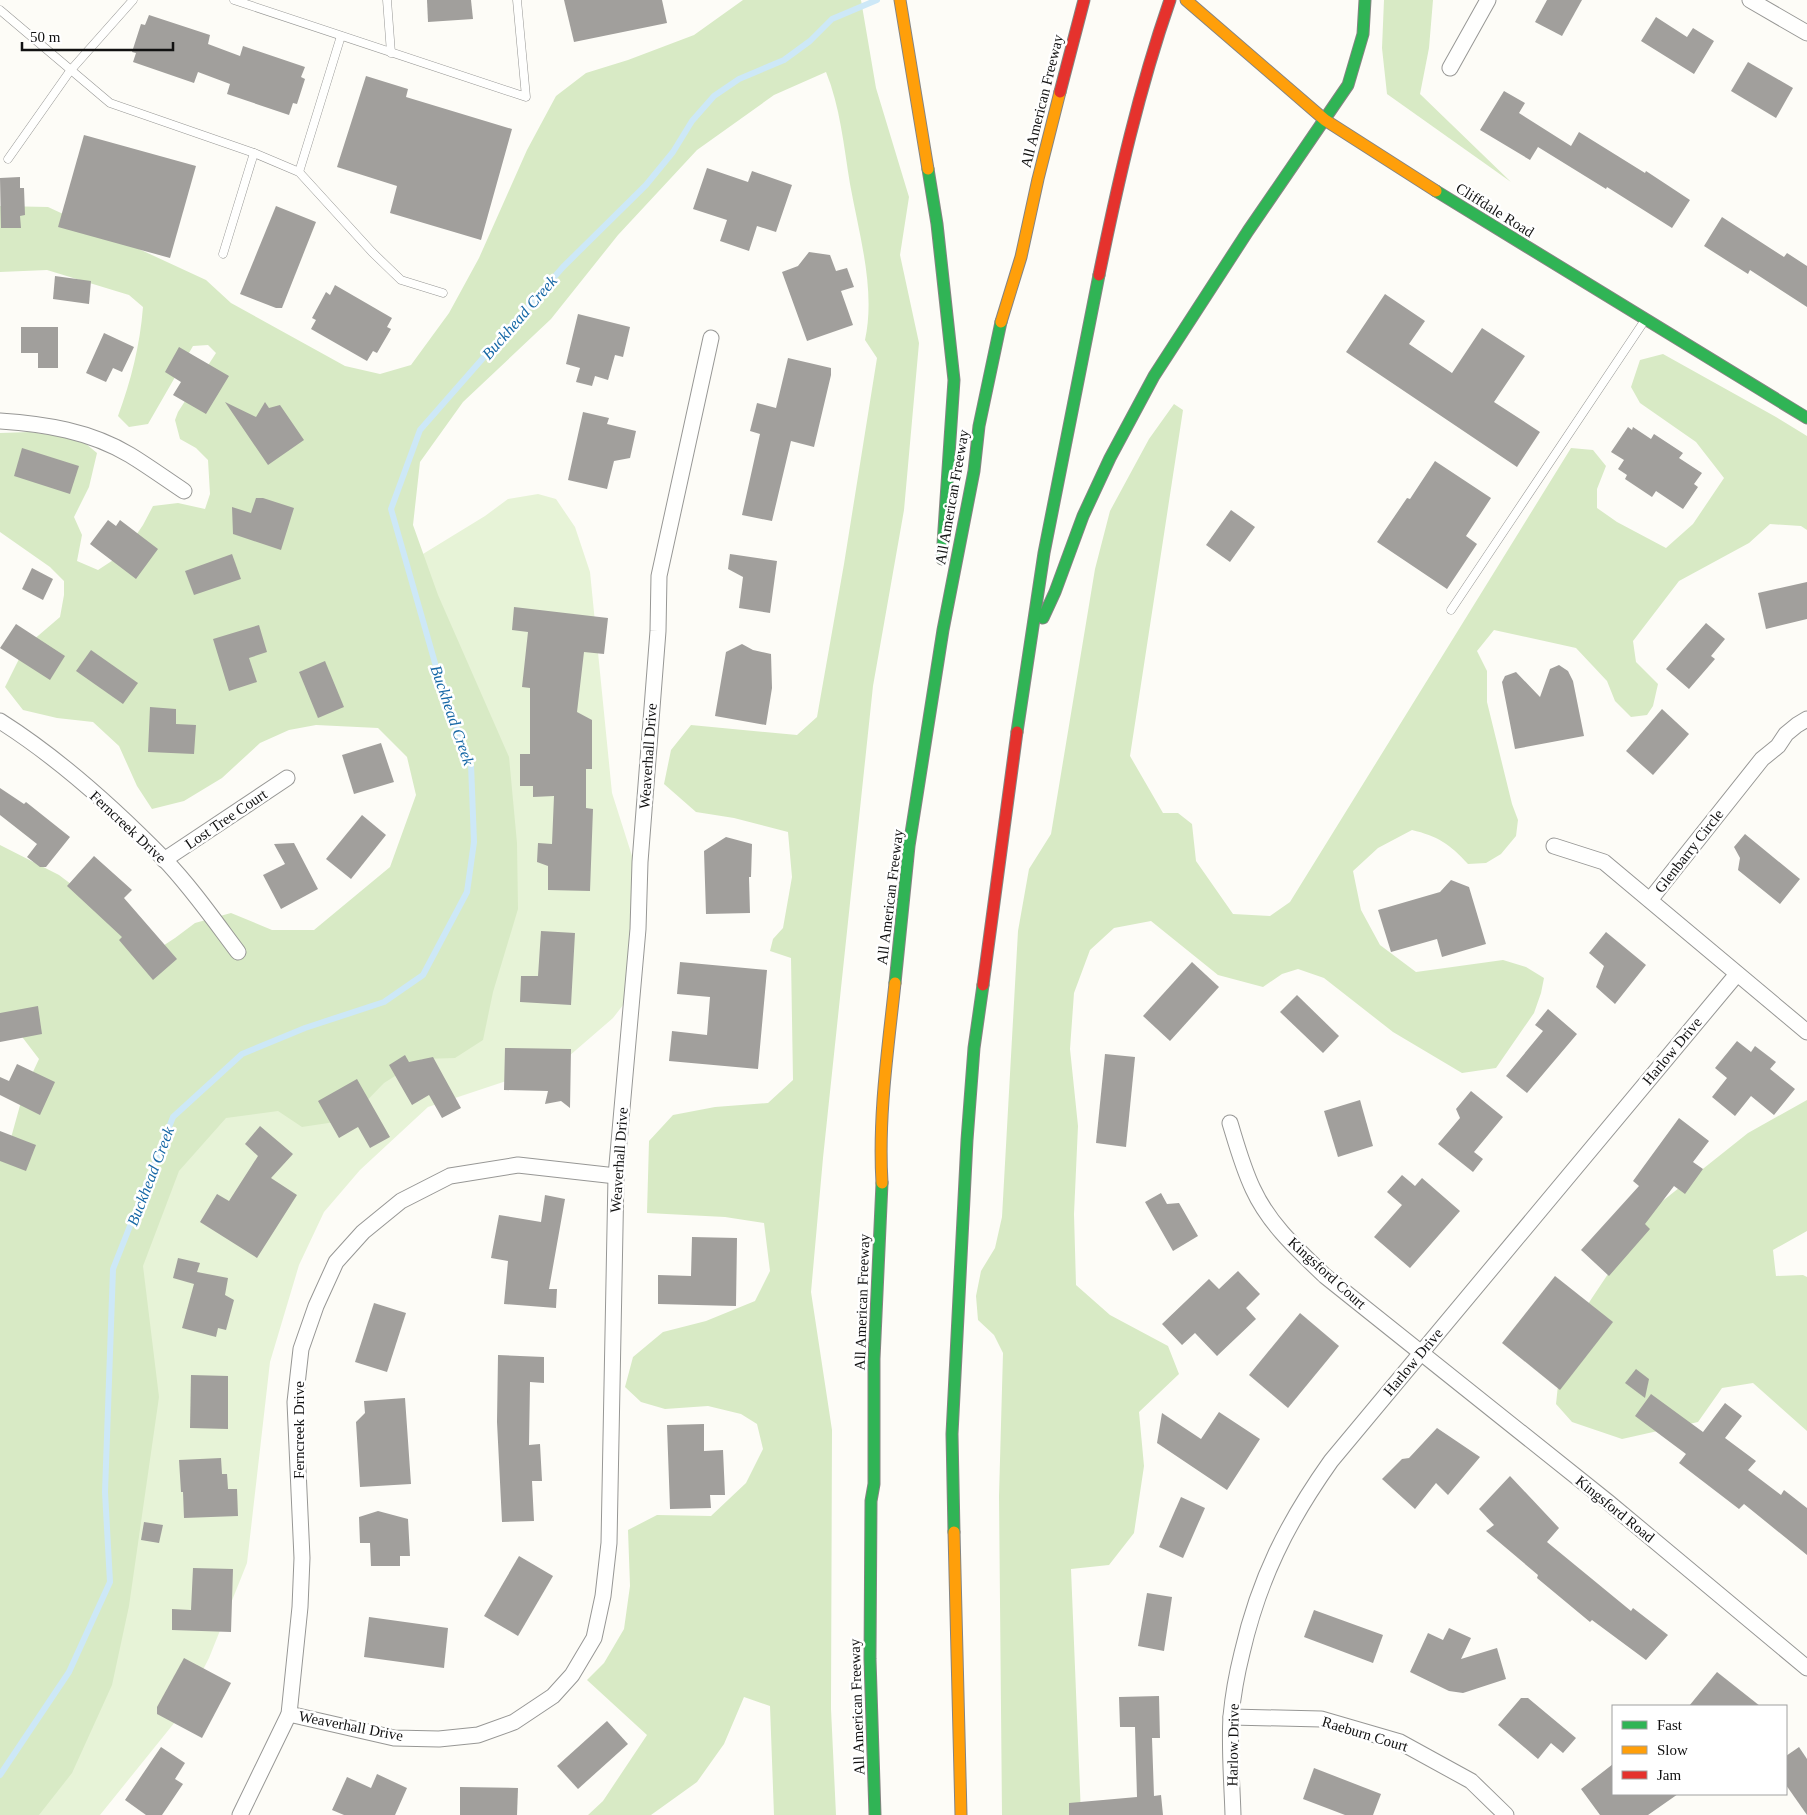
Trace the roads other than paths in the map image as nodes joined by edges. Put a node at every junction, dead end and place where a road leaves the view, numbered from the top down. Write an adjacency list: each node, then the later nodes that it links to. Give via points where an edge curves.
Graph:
1 (133, 0): 17 (lane)
2 (234, 0): 14 (lane)
3 (387, 0): 15 (lane)
4 (517, 0): 15 (lane, via 526,98)
5 (900, 0): 30 (main road, via 937,224 954,380 942,554)
6 (1084, 0): 30 (main road, All American Freeway, via 1004,310 979,426 974,471)
7 (1170, 0): 31 (main road, via 1156,40 1116,195 1078,376)
8 (1186, 0): 18 (main road, Cliffdale Road)
9 (1365, 0): 18 (main road, via 1363,34 1348,85)
10 (1488, 0): 16 (street)
11 (1750, 0): 13 (street)
12 (0, 10): 17 (lane)
13 (1807, 33)
14 (341, 36): 15 (lane); 21 (lane)
15 (391, 52)
16 (1450, 68)
17 (70, 71): 19 (lane, via 110,103); 20 (lane)
18 (1325, 120): 24 (main road, Cliffdale Road); 31 (main road, via 1154,376 1087,508)
19 (254, 153): 21 (lane); 22 (lane)
20 (8, 159)
21 (298, 172): 23 (lane, via 401,280)
22 (223, 254)
23 (443, 293)
24 (1645, 320): 26 (main road, Cliffdale Road); 29 (lane)
25 (711, 338): 42 (street, Weaverhall Drive, via 659,576 638,929)
26 (1807, 418)
27 (0, 421): 28 (street, via 37,424 90,437 128,454)
28 (184, 491)
29 (1451, 610)
30 (943, 630): 48 (main road, All American Freeway, via 910,846 880,1153 882,1193 871,1500 870,1658)
31 (1028, 651): 49 (main road, via 975,1038 967,1140 952,1434)
32 (1807, 718): 37 (street, Glenbarry Circle, via 1762,759)
33 (0, 721): 36 (street, Ferncreek Drive, via 69,772)
34 (287, 778): 36 (street, Lost Tree Court)
35 (1554, 846): 37 (street, via 1604,862)
36 (164, 860): 38 (street, Ferncreek Drive)
37 (1650, 900): 39 (street, Glenbarry Circle)
38 (238, 952)
39 (1737, 974): 40 (street, Glenbarry Circle); 43 (street, Harlow Drive)
40 (1807, 1032)
41 (1230, 1123): 43 (street, Kingsford Court, via 1254,1192 1285,1237 1325,1276)
42 (616, 1176): 45 (street, Ferncreek Drive, via 518,1165 450,1176 401,1201 363,1232 336,1262 300,1349 295,1402 302,1568); 45 (street, Weaverhall Drive, via 610,1543 594,1638 572,1675 552,1696 514,1722 478,1735 439,1739 394,1738)
43 (1421, 1352): 44 (street, Kingsford Road); 46 (street, Harlow Drive, via 1330,1461 1279,1543 1249,1621)
44 (1807, 1668)
45 (289, 1714): 47 (street, Ferncreek Drive)
46 (1231, 1716): 50 (street, Harlow Drive); 51 (street, Raeburn Court, via 1321,1719 1400,1742 1471,1781)
47 (240, 1815)
48 (875, 1815)
49 (961, 1815)
50 (1233, 1815)
51 (1506, 1815)

